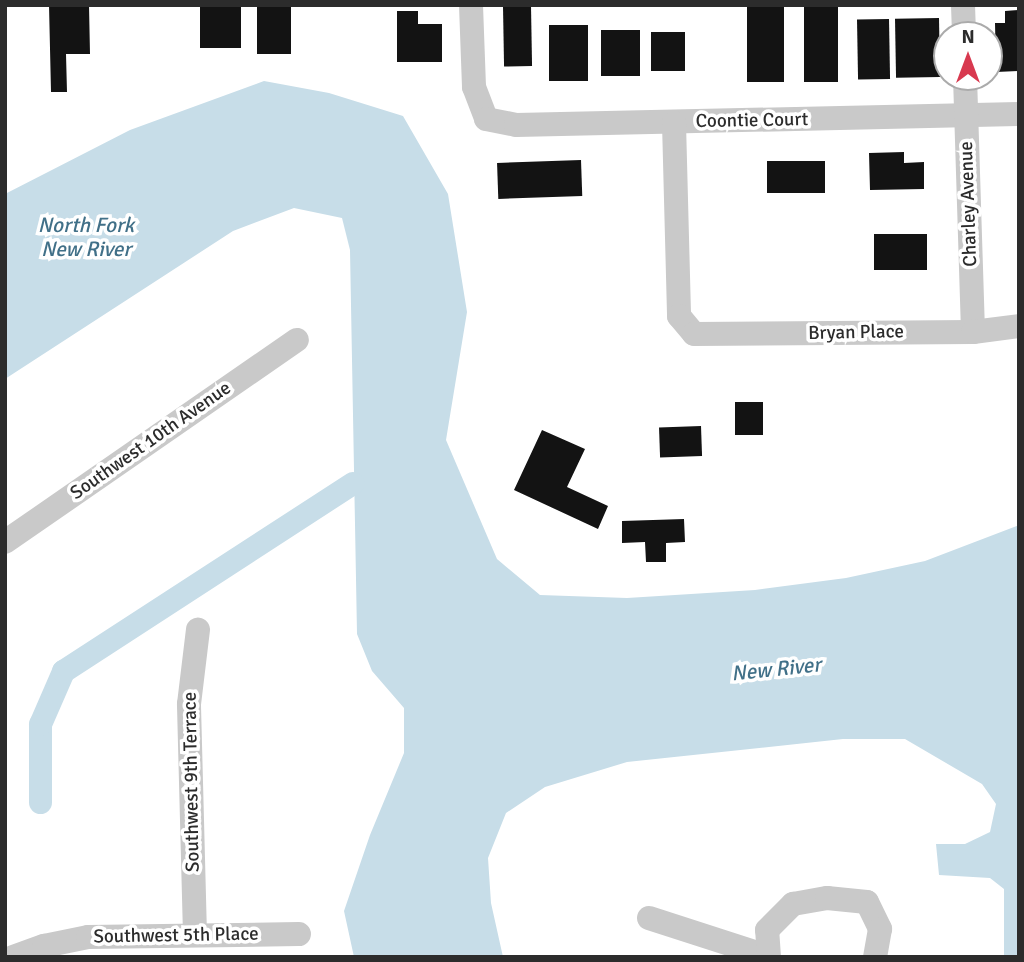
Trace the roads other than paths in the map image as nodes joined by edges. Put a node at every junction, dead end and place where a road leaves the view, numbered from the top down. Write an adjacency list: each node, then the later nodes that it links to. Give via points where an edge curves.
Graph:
1 (471, 5): 5 (street, Coontie Court, via 474,87 486,119 516,125)
2 (965, 91): 4 (street, Charley Avenue)
3 (1019, 114): 4 (street, Coontie Court)
4 (966, 116): 5 (street, Coontie Court); 7 (street, Charley Avenue)
5 (674, 123): 7 (street, Bryan Place, via 679,316 694,334)
6 (1019, 326): 7 (street, Bryan Place)
7 (973, 332)
8 (297, 340): 9 (street, Southwest 10th Avenue)
9 (5, 542)
10 (198, 630): 13 (street, Southwest 9th Terrace, via 189,704)
11 (649, 918): 14 (street)
12 (299, 934): 13 (street, Southwest 5th Place)
13 (195, 935): 15 (street, Southwest 5th Place, via 88,937)
14 (768, 956): 16 (street, via 768,930 793,904 827,898 867,902 880,929)
15 (13, 957)
16 (875, 957)

